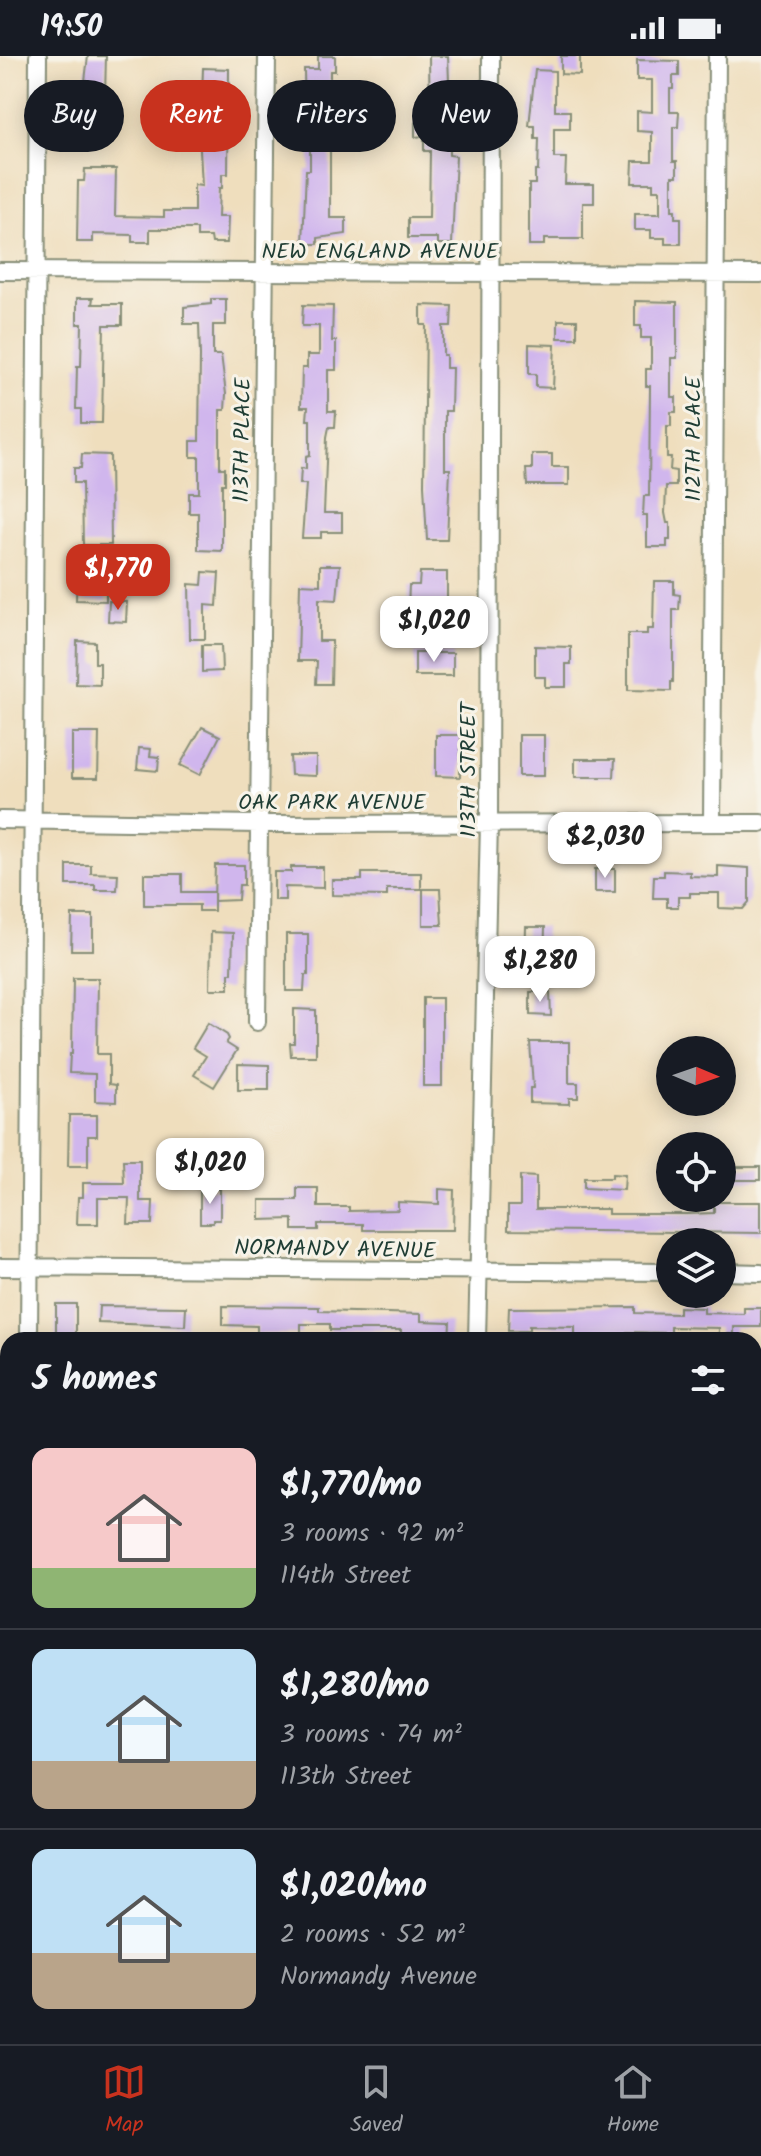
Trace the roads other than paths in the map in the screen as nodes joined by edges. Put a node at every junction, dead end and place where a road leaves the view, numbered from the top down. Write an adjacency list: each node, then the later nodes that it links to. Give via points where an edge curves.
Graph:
1 (38, 56): 6 (street)
2 (267, 56): 8 (street, 113TH PLACE)
3 (491, 56): 7 (street, 113TH STREET)
4 (717, 56): 9 (street, 112TH PLACE)
5 (0, 271): 6 (street, NEW ENGLAND AVENUE)
6 (39, 271): 8 (street, NEW ENGLAND AVENUE); 12 (street)
7 (491, 271): 8 (street, NEW ENGLAND AVENUE); 9 (street, NEW ENGLAND AVENUE); 13 (street, 113TH STREET)
8 (265, 272): 16 (street, 113TH PLACE)
9 (714, 274): 10 (street, NEW ENGLAND AVENUE); 14 (street, 112TH PLACE)
10 (761, 274)
11 (0, 820): 12 (street, OAK PARK AVENUE)
12 (31, 820): 16 (street, OAK PARK AVENUE); 19 (street)
13 (489, 823): 14 (street, OAK PARK AVENUE); 16 (street, OAK PARK AVENUE); 20 (street, 113TH STREET)
14 (712, 823): 15 (street, OAK PARK AVENUE)
15 (761, 823)
16 (258, 824): 17 (street, 113TH PLACE)
17 (257, 1022)
18 (0, 1267): 19 (street, NORMANDY AVENUE)
19 (30, 1267): 20 (street, NORMANDY AVENUE); 24 (street)
20 (477, 1271): 21 (street, NORMANDY AVENUE); 25 (street, 113TH STREET)
21 (656, 1272)
22 (736, 1272): 23 (street)
23 (761, 1273)
24 (29, 1332)
25 (477, 1332)

